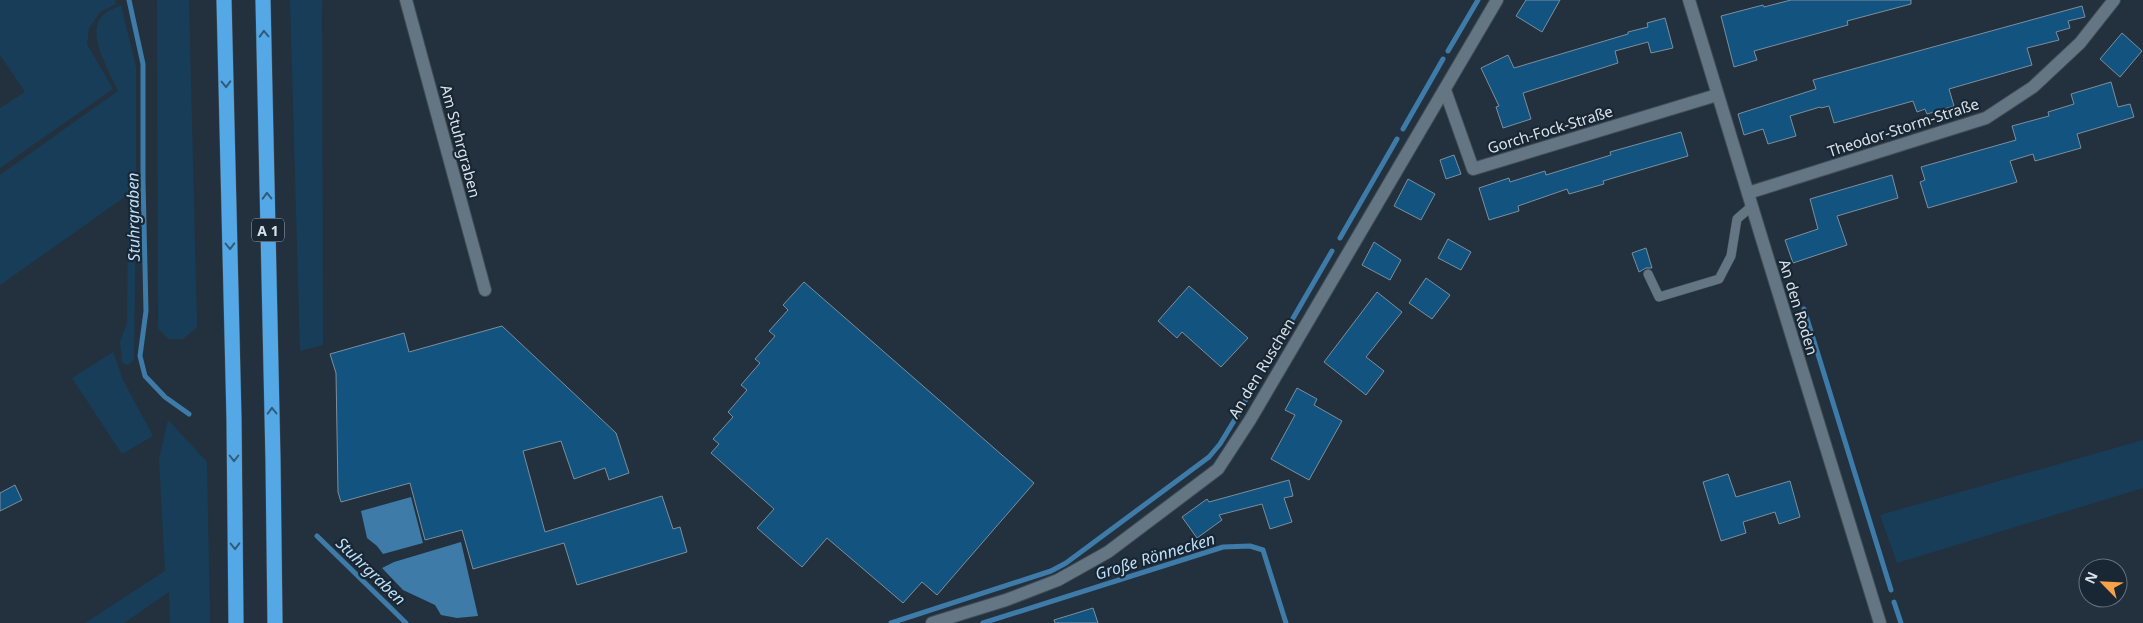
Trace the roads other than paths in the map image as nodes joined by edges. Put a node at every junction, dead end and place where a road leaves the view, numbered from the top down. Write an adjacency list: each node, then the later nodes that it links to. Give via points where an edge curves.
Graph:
1 (224, 0): 13 (highway, A 1, one-way to 13)
2 (263, 0): 14 (highway, A 1, one-way to 2)
3 (406, 0): 12 (street, Am Stuhrgraben)
4 (1496, 0): 7 (street, An den Ruschen)
5 (2114, 0): 9 (street, Theodor-Storm-Straße, via 2080,44 2033,87 1986,118)
6 (1691, 1): 8 (street, An den Roden)
7 (1445, 90): 8 (street, Gorch-Fock-Straße, via 1473,169); 15 (street, An den Ruschen, via 1218,469 1084,567 1006,600)
8 (1717, 95): 9 (street, An den Roden)
9 (1748, 193): 10 (street, An den Roden)
10 (1752, 206): 11 (lane, via 1737,219 1731,256 1719,279 1660,297); 16 (street, An den Roden)
11 (1648, 274)
12 (485, 290)
13 (236, 623)
14 (275, 623)
15 (932, 623)
16 (1880, 623)

